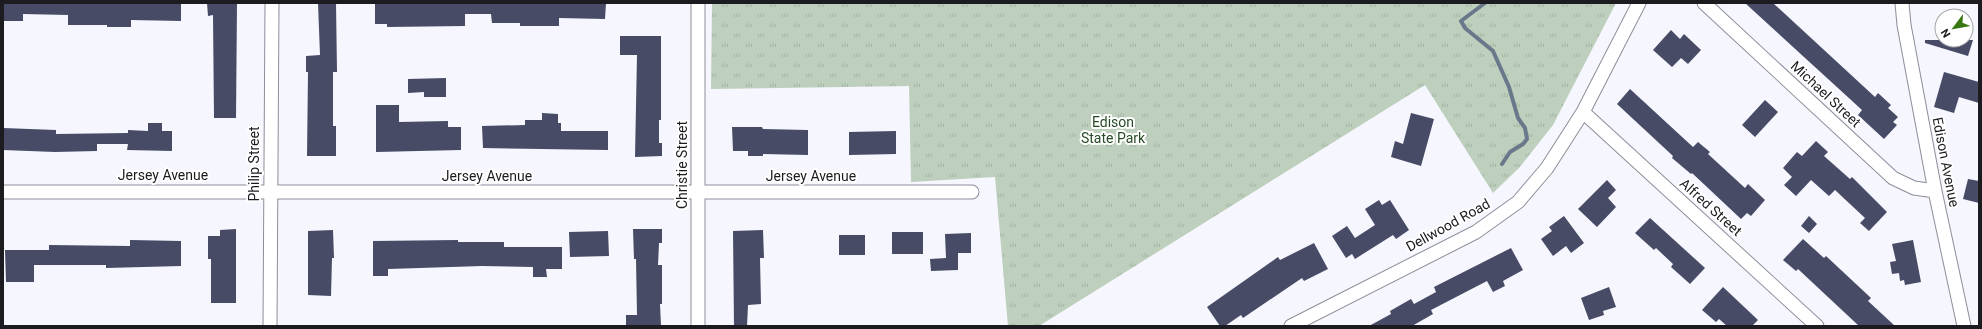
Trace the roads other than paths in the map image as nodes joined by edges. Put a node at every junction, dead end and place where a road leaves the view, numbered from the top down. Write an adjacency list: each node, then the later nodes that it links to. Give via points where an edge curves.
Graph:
1 (272, 3): 7 (street, Philip Street)
2 (698, 3): 10 (street, Christie Street)
3 (1639, 3): 6 (street, Dellwood Road)
4 (1704, 3): 8 (street, Michael Street, via 1893,178 1914,188)
5 (1902, 3): 8 (street, Edison Avenue)
6 (1583, 112): 14 (street, Dellwood Road, via 1533,186 1518,202 1498,217 1476,232); 15 (street, Alfred Street)
7 (270, 191): 9 (street, Jersey Avenue); 10 (street, Jersey Avenue); 12 (street, Philip Street)
8 (1934, 191): 16 (street, Edison Avenue)
9 (3, 192)
10 (698, 192): 11 (street, Jersey Avenue); 13 (street, Christie Street)
11 (972, 192)
12 (270, 326)
13 (698, 326)
14 (1291, 326)
15 (1817, 326)
16 (1964, 326)

